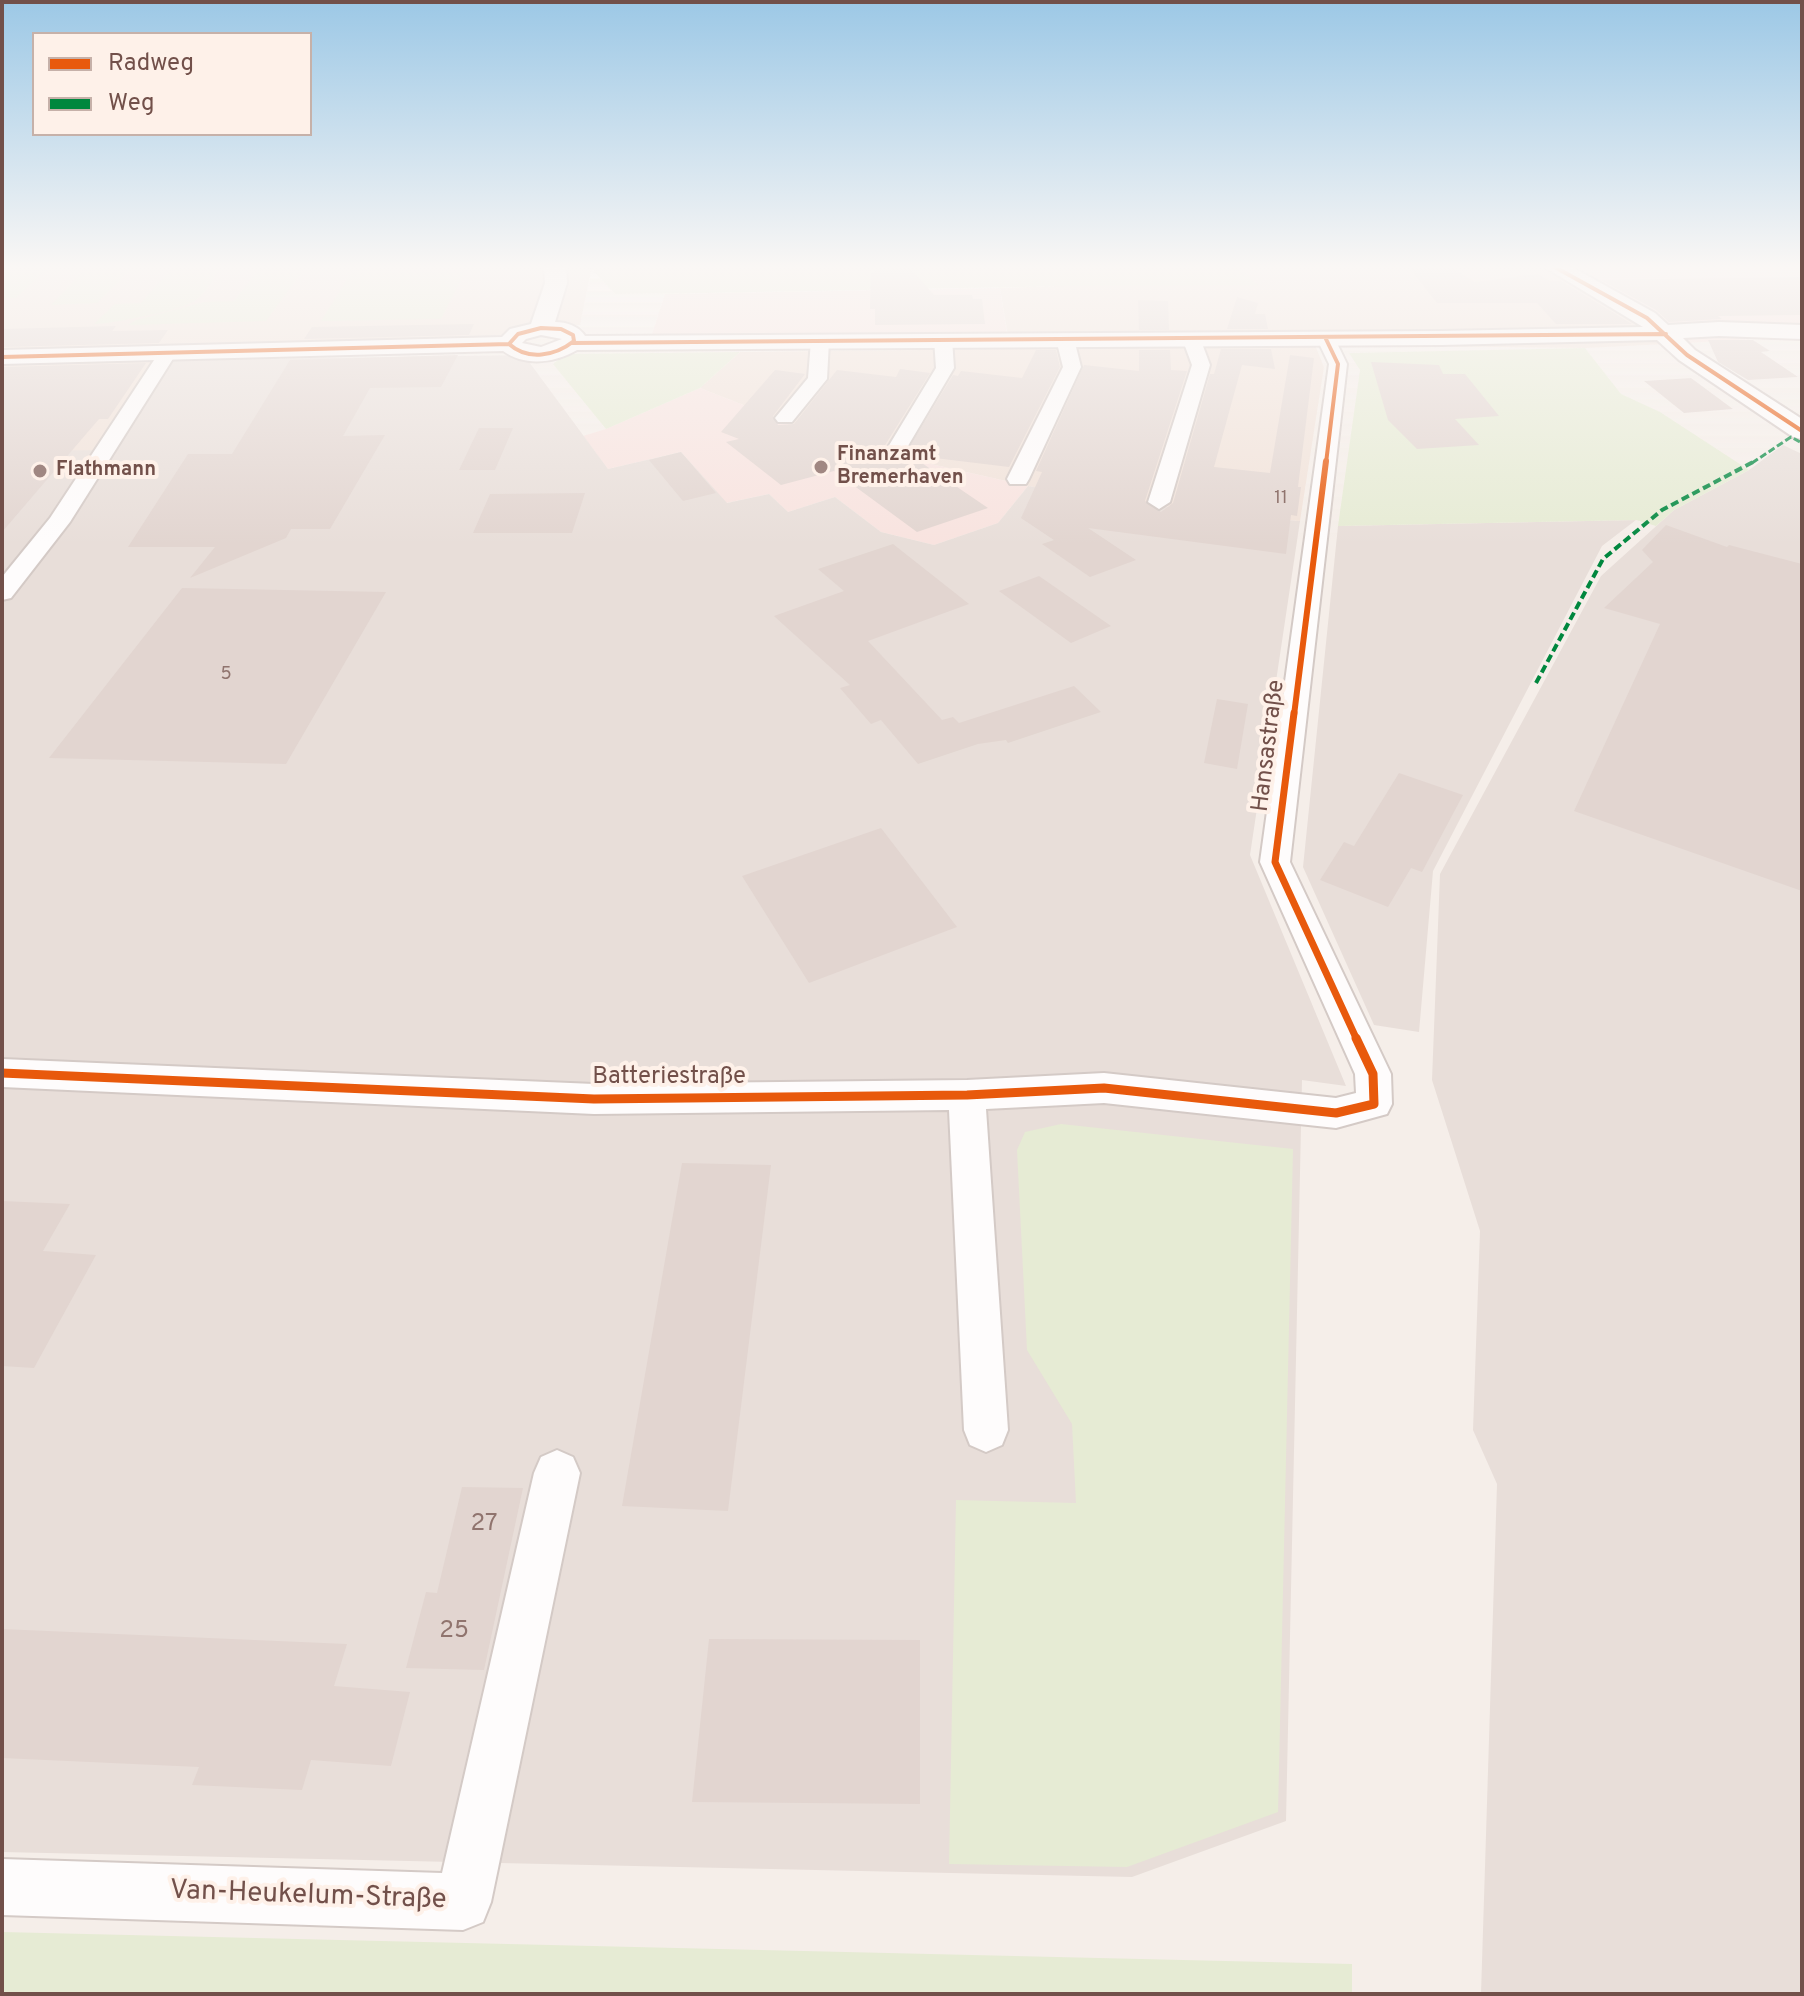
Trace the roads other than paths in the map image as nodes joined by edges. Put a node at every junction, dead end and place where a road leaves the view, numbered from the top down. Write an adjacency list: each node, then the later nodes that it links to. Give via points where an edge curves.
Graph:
1 (164, 358): 13 (street, via 59,522)
2 (819, 358): 8 (street, via 817,379)
3 (944, 358): 10 (street, via 945,368)
4 (1070, 358): 11 (street, via 1072,367)
5 (1198, 358): 12 (street, via 1201,365)
6 (1335, 358): 16 (street, Hansastraße, via 1275,862 1373,1074 1374,1104)
7 (1692, 358): 9 (main road)
8 (785, 418)
9 (1801, 430)
10 (895, 452)
11 (1018, 479)
12 (1159, 502)
13 (2, 593)
14 (2, 1073): 15 (street, Batteriestraße, via 594,1099)
15 (967, 1095): 16 (street, Batteriestraße, via 1104,1088); 17 (street)
16 (1336, 1113)
17 (986, 1430)
18 (557, 1473): 19 (street, Van-Heukelum-Straße, via 463,1902)
19 (2, 1887)

